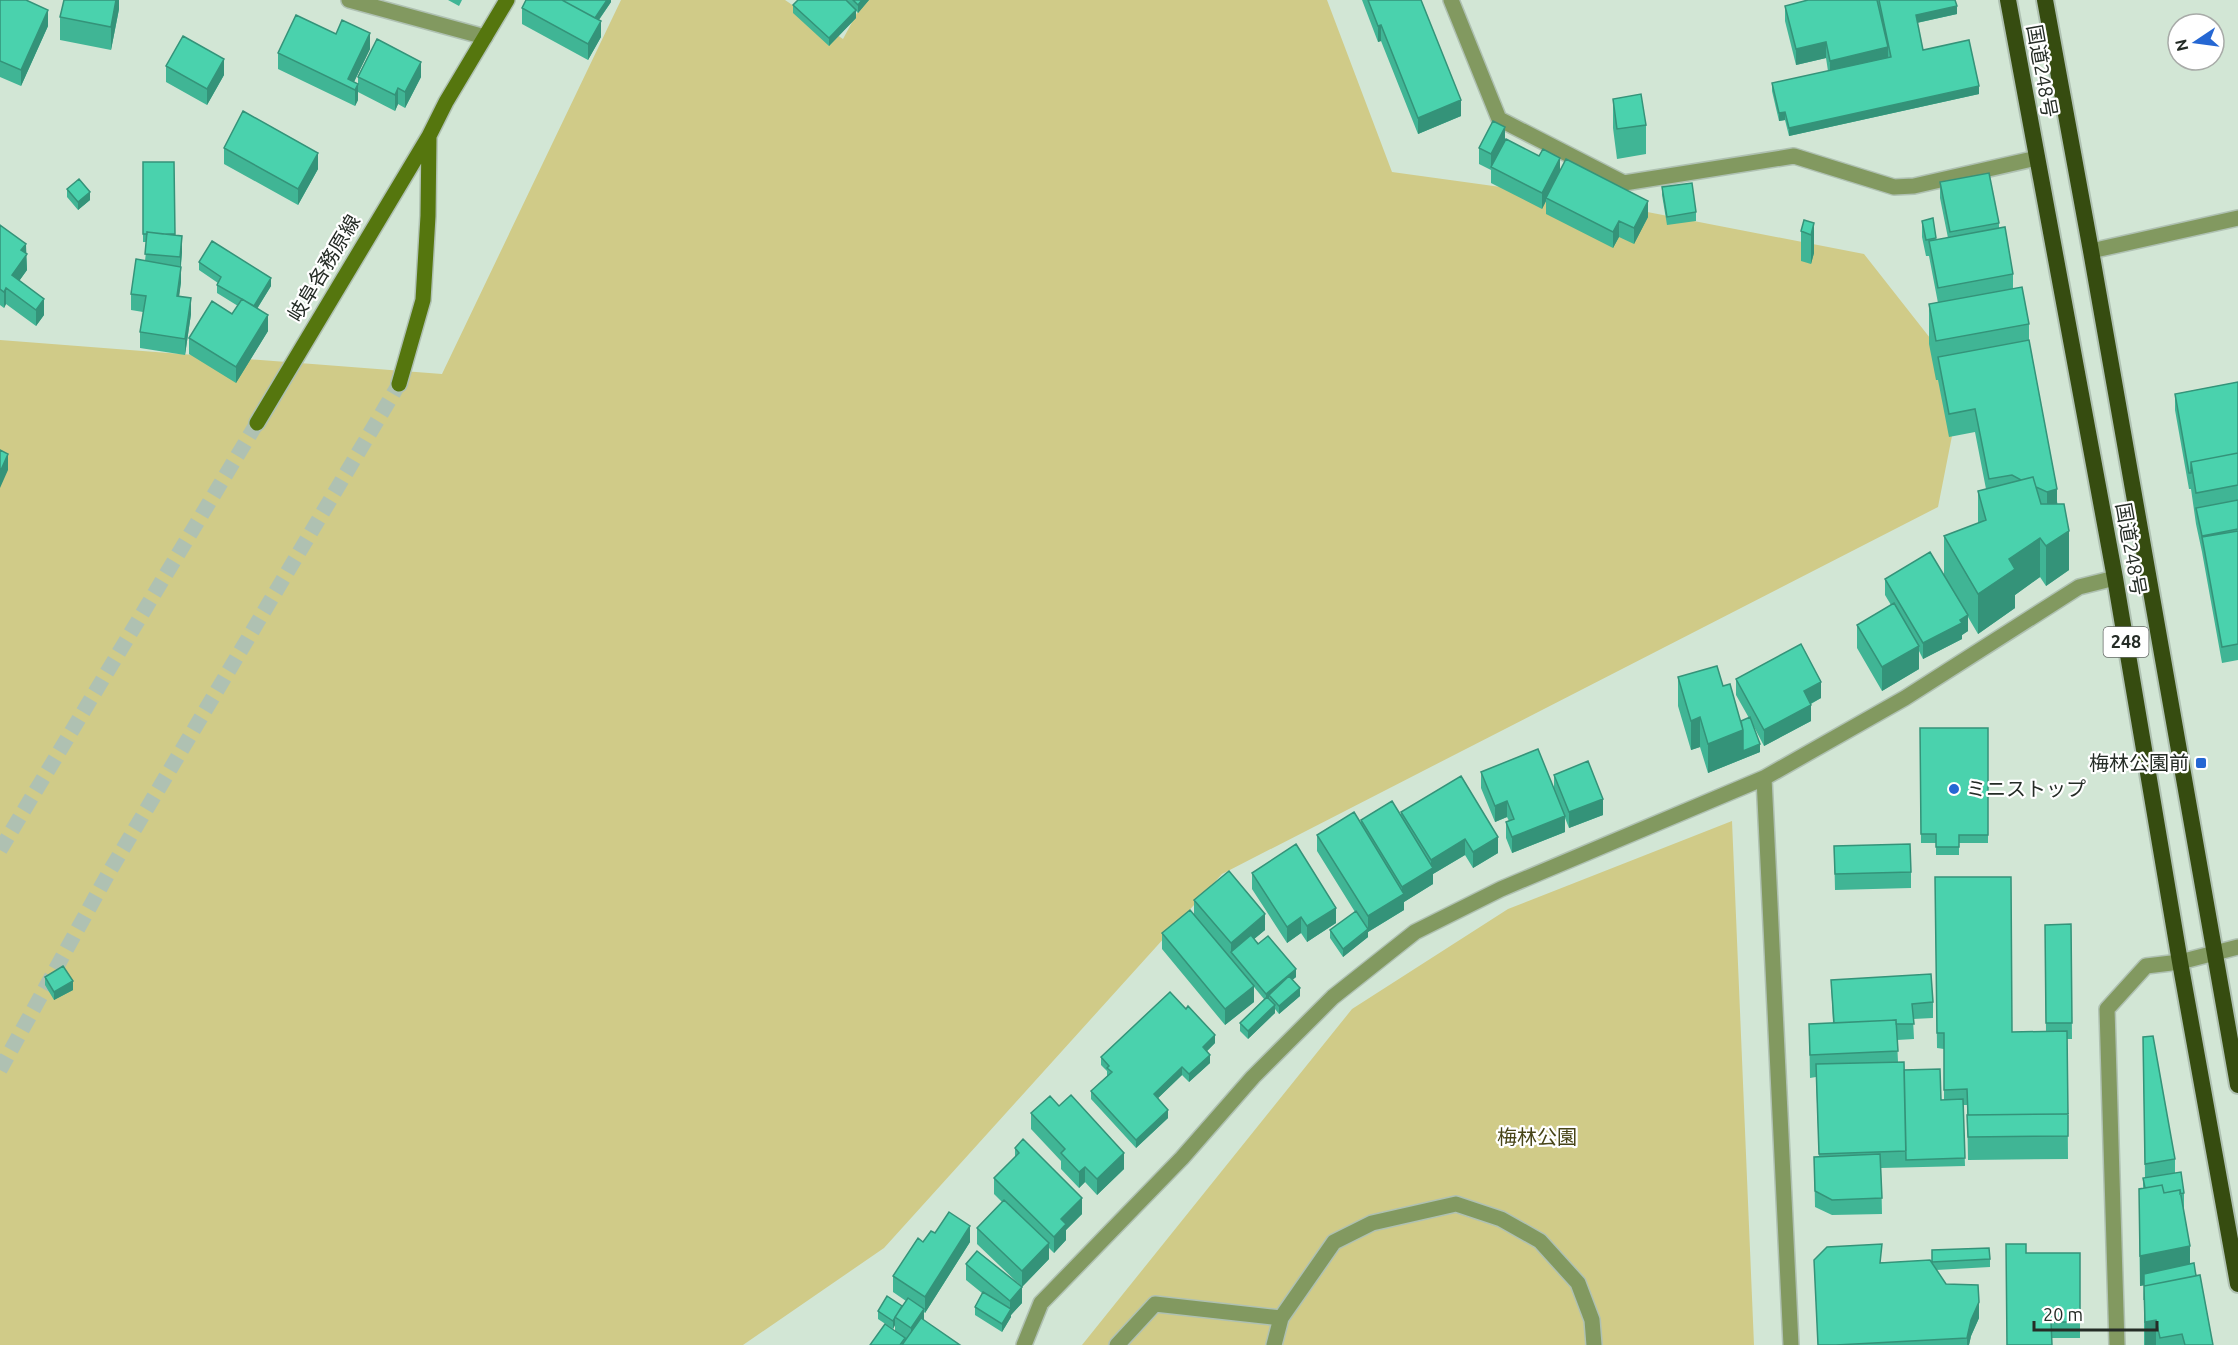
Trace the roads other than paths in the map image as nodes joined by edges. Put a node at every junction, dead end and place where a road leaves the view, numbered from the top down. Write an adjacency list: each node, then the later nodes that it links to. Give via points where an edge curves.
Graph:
1 (349, 0): 6 (street)
2 (507, 0): 6 (main road, 岐阜各務原線)
3 (1450, 0): 8 (street, via 1499,119 1624,183 1794,156 1894,187 1914,186)
4 (2008, 0): 8 (highway, 国道248号 / 248)
5 (2045, 0): 10 (highway, 国道248号 / 248)
6 (485, 37): 7 (main road, 岐阜各務原線)
7 (429, 136): 11 (main road, 岐阜各務原線, via 423,300); 12 (main road, 岐阜各務原線)
8 (2037, 158): 13 (highway, 国道248号 / 248)
9 (2238, 218): 10 (street)
10 (2091, 251): 16 (highway, 国道248号 / 248)
11 (399, 384)
12 (257, 423)
13 (2115, 578): 14 (street, via 2079,587 1905,698); 17 (highway, 国道248号 / 248)
14 (1764, 778): 21 (street, via 1501,889 1415,932 1333,997 1254,1077 1182,1158 1041,1303); 25 (street)
15 (2238, 947): 16 (street)
16 (2214, 954): 17 (street); 18 (highway, 国道248号 / 248)
17 (2180, 962): 19 (highway, 国道248号 / 248); 26 (street, via 2146,966 2107,1009)
18 (2238, 1085)
19 (2238, 1284)
20 (1281, 1318): 22 (street, via 1155,1304); 23 (street); 24 (street, via 1334,1242 1372,1223 1456,1204 1501,1219 1540,1241 1578,1283 1592,1320)
21 (1024, 1345)
22 (1116, 1345)
23 (1274, 1345)
24 (1594, 1345)
25 (1791, 1345)
26 (2117, 1345)

